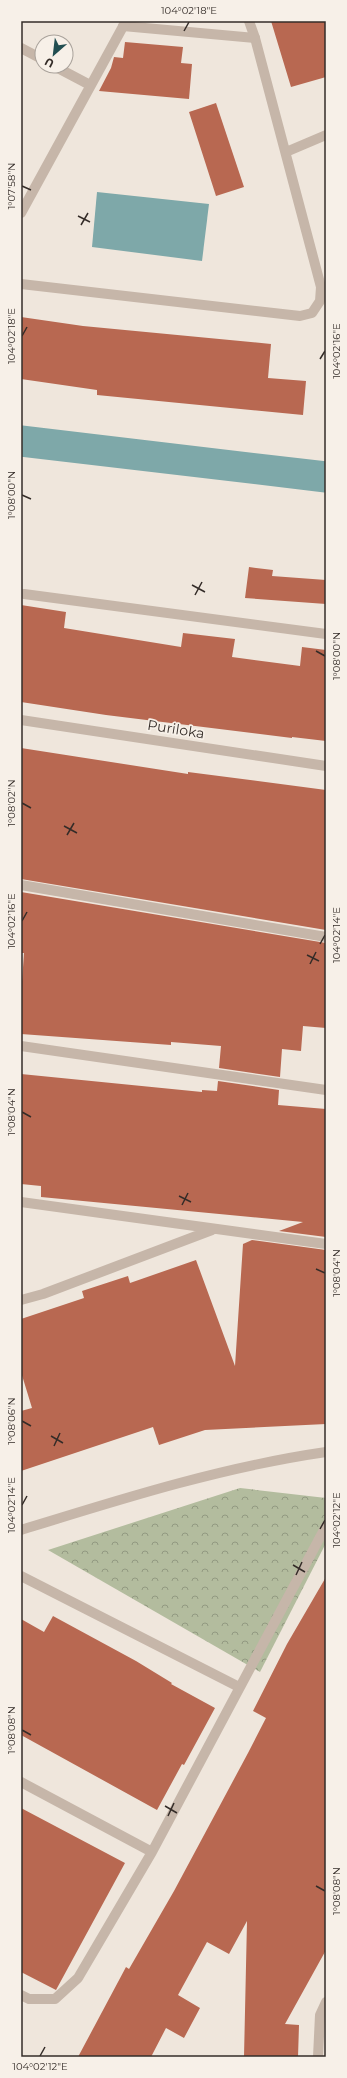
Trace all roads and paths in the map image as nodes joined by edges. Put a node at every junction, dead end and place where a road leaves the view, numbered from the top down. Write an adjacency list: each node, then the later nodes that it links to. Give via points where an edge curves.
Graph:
1 (249, 21): 3 (street)
2 (125, 24): 3 (street); 7 (street)
3 (256, 38): 9 (street)
4 (21, 48): 5 (street)
5 (34, 55)
6 (69, 74): 7 (street)
7 (90, 85): 10 (street)
8 (326, 135): 9 (street)
9 (286, 152): 11 (street, via 321,287 320,301 312,313 300,316)
10 (21, 213)
11 (21, 284)
12 (24, 594): 13 (street)
13 (326, 634)
14 (21, 720): 15 (street, Puriloka)
15 (326, 766)
16 (21, 885): 17 (street)
17 (326, 936)
18 (21, 1046): 19 (street)
19 (326, 1090)
20 (21, 1202): 21 (street)
21 (214, 1229): 22 (street); 23 (street)
22 (326, 1244)
23 (21, 1300)
24 (326, 1452): 26 (street, via 289,1457 133,1495)
25 (326, 1526): 28 (street)
26 (21, 1530)
27 (21, 1576): 28 (street)
28 (239, 1687): 30 (street)
29 (21, 1782): 30 (street)
30 (152, 1852): 31 (street, via 78,1978 55,1999 29,1999)
31 (21, 1996)
32 (326, 2002): 33 (street, via 320,2015)
33 (318, 2057)

